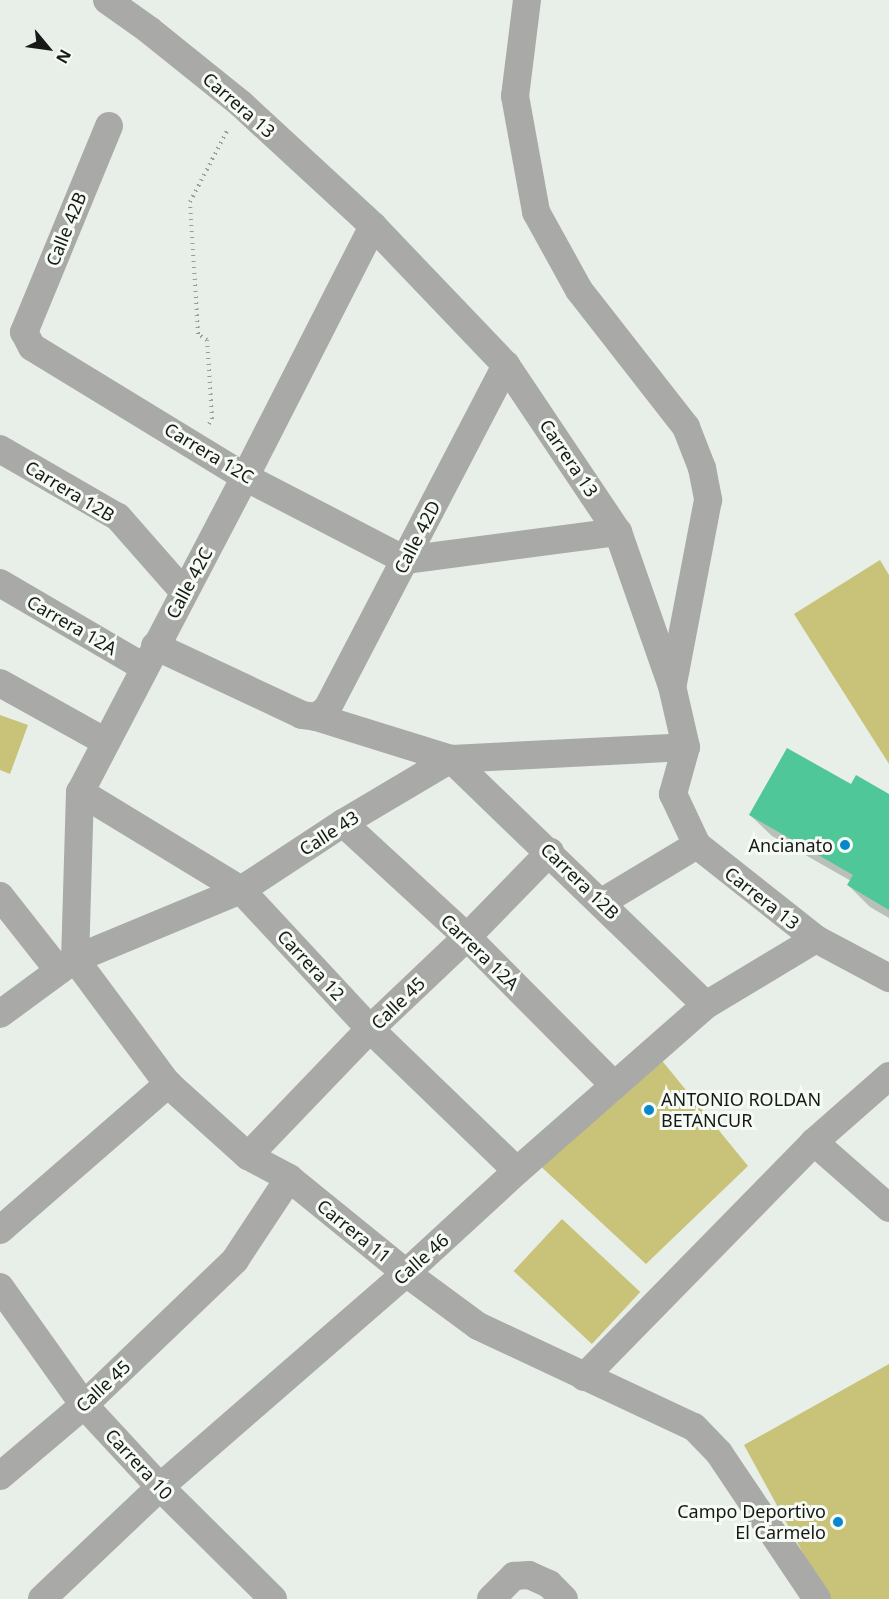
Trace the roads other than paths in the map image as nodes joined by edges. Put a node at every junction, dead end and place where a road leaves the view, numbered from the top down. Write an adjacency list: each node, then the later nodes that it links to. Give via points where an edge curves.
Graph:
1 (107, 0): 4 (street, Carrera 13, via 241,104)
2 (527, 0): 15 (street, via 515,96 536,212 579,290 686,427 702,468 708,500)
3 (109, 126): 5 (street, Calle 42B)
4 (373, 225): 6 (street, Carrera 13); 8 (street, Calle 42C)
5 (24, 332): 8 (street, Carrera 12C, via 32,347)
6 (506, 365): 9 (street, Carrera 13); 10 (street, Calle 42D)
7 (0, 449): 12 (street, Carrera 12B, via 118,517)
8 (245, 477): 10 (street, Carrera 12C); 12 (street, Calle 42C)
9 (618, 532): 10 (street); 15 (street, Carrera 13)
10 (405, 560): 16 (street, Calle 42D)
11 (1, 583): 13 (street, Carrera 12A)
12 (184, 592): 13 (street, Calle 42C)
13 (150, 657): 16 (street, Carrera 12A, via 291,710); 17 (street, Calle 42C)
14 (0, 683): 17 (street)
15 (672, 686): 18 (street, Carrera 13)
16 (322, 713): 19 (street, Carrera 12A)
17 (105, 741): 20 (street, Calle 42C)
18 (686, 747): 19 (street, Calle 43); 22 (street, Carrera 13, via 673,794)
19 (451, 759): 21 (street, Calle 43); 23 (street, Carrera 12B)
20 (80, 792): 24 (street, Carrera 12); 29 (street, Calle 42C)
21 (343, 824): 24 (street, Calle 43); 27 (street, Carrera 12A)
22 (697, 845): 26 (street); 28 (street, Carrera 13)
23 (550, 852): 26 (street, Carrera 12B); 27 (street, Calle 45)
24 (241, 890): 29 (street, Calle 43); 33 (street, Carrera 12)
25 (0, 896): 29 (street, Carrera 11)
26 (602, 902): 31 (street, Carrera 12B)
27 (467, 938): 33 (street, Calle 45); 36 (street, Carrera 12A)
28 (816, 939): 30 (street, Carrera 13); 31 (street, Calle 46)
29 (67, 965): 32 (street, Calle 43); 35 (street, Carrera 11)
30 (889, 978)
31 (706, 1005): 36 (street, Calle 46)
32 (0, 1014)
33 (370, 1029): 38 (street, Calle 45); 39 (street, Carrera 12)
34 (889, 1076): 37 (street)
35 (168, 1084): 38 (street, Carrera 11); 42 (street)
36 (614, 1085): 39 (street, Calle 46)
37 (814, 1142): 41 (street); 45 (street)
38 (248, 1156): 40 (street, Carrera 11)
39 (517, 1171): 43 (street, Calle 46)
40 (289, 1178): 43 (street, Carrera 11); 46 (street, Calle 45, via 234,1260)
41 (889, 1208)
42 (0, 1230)
43 (406, 1273): 45 (street, Carrera 11, via 478,1326); 48 (street, Calle 46)
44 (0, 1287): 46 (street, Carrera 10)
45 (584, 1377): 53 (street, Carrera 11, via 694,1427 719,1453)
46 (84, 1405): 47 (street, Calle 45); 48 (street, Carrera 10)
47 (0, 1476)
48 (160, 1487): 49 (street, Calle 46); 50 (street, Carrera 10)
49 (42, 1599)
50 (273, 1599)
51 (491, 1599): 52 (street, via 514,1576 529,1575 549,1584)
52 (564, 1599)
53 (817, 1599)

